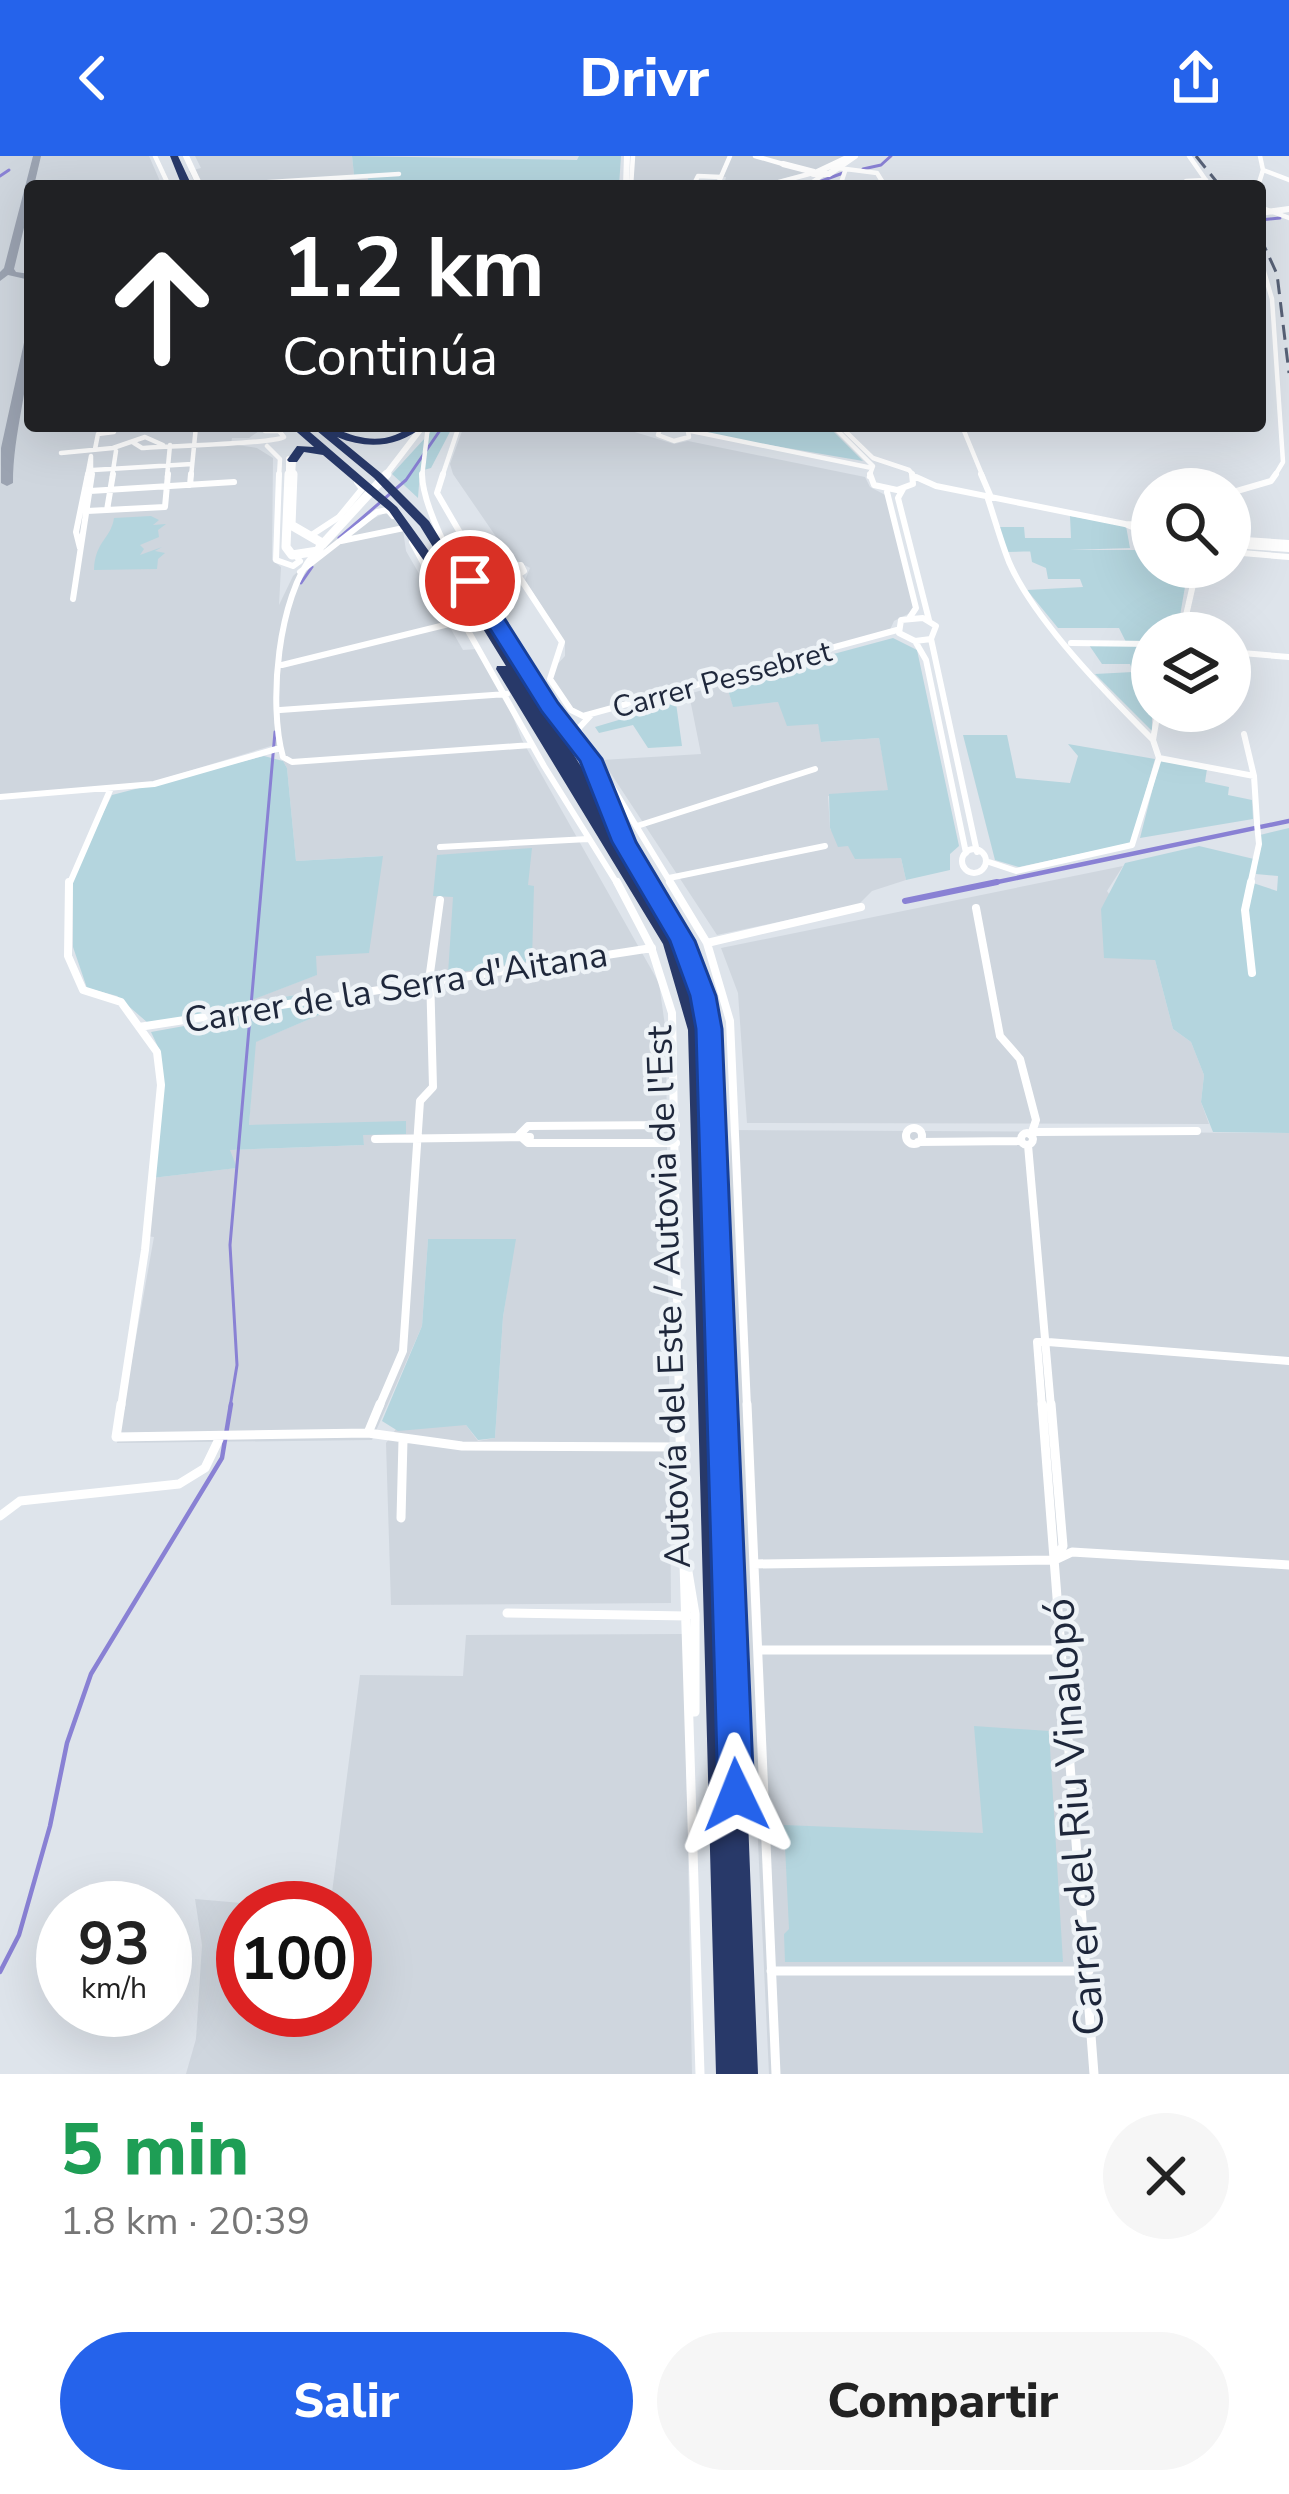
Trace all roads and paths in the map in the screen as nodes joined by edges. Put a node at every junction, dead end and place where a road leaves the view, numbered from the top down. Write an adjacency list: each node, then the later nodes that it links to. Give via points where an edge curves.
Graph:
1 (755, 156): 6 (street)
2 (853, 156): 7 (street); 9 (street)
3 (1189, 156): 11 (street)
4 (1260, 156): 8 (street)
5 (732, 157): 12 (street)
6 (783, 164): 9 (street)
7 (842, 170): 9 (street); 17 (street); 18 (street)
8 (1263, 170): 21 (street); 22 (street)
9 (816, 173): 15 (street); 16 (street)
10 (399, 174): 13 (street)
11 (1197, 175): 19 (street); 20 (street)
12 (721, 178): 14 (street)
13 (316, 180)
14 (696, 180)
15 (788, 180)
16 (810, 180)
17 (841, 180)
18 (881, 180)
19 (1192, 180)
20 (1204, 180)
21 (1260, 180)
22 (1289, 180)
23 (1266, 280): 68 (street, via 1283,462 1271,481)
24 (114, 432): 51 (street, via 98,434)
25 (145, 432): 43 (street)
26 (195, 432): 46 (street)
27 (276, 432): 49 (highway)
28 (276, 432): 49 (street)
29 (303, 432): 60 (highway)
30 (314, 432): 63 (highway)
31 (329, 432): 63 (highway)
32 (334, 432): 33 (highway, via 364,443)
33 (412, 432)
34 (420, 432): 63 (main road)
35 (424, 432): 80 (street, via 425,499)
36 (457, 432): 100 (street, Carrer Pessebret, via 436,486 440,502 484,573 525,569 518,575 562,642 550,679 571,710)
37 (659, 432): 44 (street)
38 (688, 432): 44 (street)
39 (706, 432): 57 (street)
40 (842, 432): 53 (street)
41 (844, 432): 56 (street)
42 (964, 432): 93 (street, via 1014,572)
43 (145, 437): 45 (street); 48 (street)
44 (685, 440): 61 (street)
45 (155, 441): 47 (street); 48 (street)
46 (194, 444): 47 (street); 49 (street); 54 (street)
47 (167, 445): 48 (street); 55 (street)
48 (140, 446): 50 (street)
49 (276, 448): 60 (highway, via 311,447); 78 (main road, via 290,522); 78 (street, via 318,452 362,487); 79 (main road); 84 (street, via 266,451 280,459 276,560 293,566)
50 (114, 450): 51 (street); 59 (street)
51 (95, 451): 52 (street)
52 (61, 453)
53 (863, 455): 57 (street); 58 (street)
54 (192, 464): 55 (street); 65 (street)
55 (169, 465): 59 (street); 66 (street)
56 (886, 465): 58 (street); 62 (street)
57 (859, 467): 58 (street)
58 (875, 468): 61 (street)
59 (113, 469): 71 (street); 72 (street, via 89,470)
60 (349, 469): 63 (highway)
61 (868, 477): 69 (street)
62 (915, 477): 67 (street); 70 (street)
63 (377, 480): 74 (highway); 74 (highway); 77 (main road)
64 (234, 482): 65 (street)
65 (190, 484): 66 (street)
66 (166, 486): 71 (street); 73 (street, via 165,507)
67 (936, 486): 70 (street); 76 (street)
68 (1251, 487)
69 (880, 488): 70 (street); 87 (street, via 890,494 902,545 916,608)
70 (906, 488): 89 (street, via 898,498)
71 (110, 490): 72 (street); 73 (street)
72 (86, 491): 75 (street)
73 (107, 510): 75 (street)
74 (401, 510): 77 (street); 77 (street); 80 (highway); 88 (highway, Autovía del Este / Autovia de l'Est); 115 (highway, Autovía del Este / Autovia de l'Est, via 438,544)
75 (83, 512): 86 (street)
76 (1131, 525)
77 (336, 537): 78 (main road); 85 (street)
78 (314, 539): 79 (main road); 84 (main road, via 314,554)
79 (289, 541): 84 (main road, via 286,550)
80 (446, 543): 101 (street)
81 (1251, 547): 83 (street)
82 (1251, 547): 83 (street)
83 (1289, 550)
84 (300, 558): 85 (street)
85 (300, 572): 97 (street, via 284,616)
86 (73, 599)
87 (910, 617): 89 (street); 90 (street, via 898,623)
88 (466, 620): 97 (street); 98 (street); 128 (highway, Autovía del Este / Autovia de l'Est)
89 (929, 620): 91 (street, via 937,629)
90 (899, 633): 92 (street, Carrer Pessebret); 100 (street, Carrer Pessebret)
91 (931, 639): 92 (street); 118 (street)
92 (915, 641): 119 (street, via 926,660)
93 (1070, 643): 94 (street); 104 (street)
94 (1131, 644)
95 (1251, 654): 96 (street)
96 (1289, 657)
97 (282, 665): 99 (street)
98 (507, 694): 99 (street); 106 (street)
99 (280, 710): 107 (street)
100 (591, 715): 105 (street, via 578,729)
101 (570, 728): 105 (street); 115 (highway)
102 (1155, 732): 104 (street)
103 (1244, 734): 110 (street)
104 (1153, 740): 108 (street)
105 (586, 743): 113 (street)
106 (531, 745): 107 (street, via 292,762); 114 (street)
107 (280, 748): 111 (street, via 154,784)
108 (1159, 758): 110 (street); 120 (street, via 1132,845 1016,871)
109 (815, 769): 113 (street)
110 (1254, 776): 129 (street, via 1258,826 1245,910)
111 (111, 788): 112 (street); 131 (street, via 69,879 68,956 80,986 121,1002)
112 (0, 797)
113 (637, 826): 121 (street)
114 (588, 839): 117 (street); 122 (street)
115 (624, 842): 162 (highway, Autovía del Este / Autovia de l'Est, via 682,941 709,1029)
116 (824, 846): 121 (street)
117 (440, 848)
118 (977, 852): 119 (street); 120 (street)
119 (966, 853): 120 (street, via 960,862 970,871)
120 (989, 862)
121 (669, 878): 126 (street)
122 (625, 900): 127 (street); 128 (highway)
123 (440, 901): 130 (street)
124 (861, 908): 126 (street)
125 (976, 908): 139 (street, Carrer del Riu Vinalopó, via 1000,1036 1021,1059)
126 (707, 943): 151 (street, via 730,1021)
127 (652, 948): 130 (street, Carrer de la Serra d'Aitana); 132 (street, via 672,1013)
128 (680, 969): 161 (highway, Autovía del Este / Autovia de l'Est, via 696,1030)
129 (1252, 973)
130 (432, 984): 131 (street, Carrer de la Serra d'Aitana); 136 (street, via 433,1087 420,1101)
131 (139, 1027): 144 (street, via 157,1052 161,1085 116,1437)
132 (676, 1126): 134 (street, via 528,1126); 140 (street)
133 (1197, 1131): 139 (street)
134 (519, 1135): 135 (street); 136 (street); 140 (street, via 528,1143)
135 (530, 1136)
136 (419, 1137): 137 (street); 143 (street, via 403,1351)
137 (375, 1138)
138 (920, 1138): 139 (street)
139 (1029, 1138): 141 (street, Carrer del Riu Vinalopó)
140 (676, 1143): 146 (street)
141 (1048, 1342): 142 (street); 150 (street, Carrer del Riu Vinalopó, via 1063,1546)
142 (1289, 1361)
143 (368, 1433): 144 (street); 145 (street)
144 (220, 1437): 148 (street, via 206,1468 179,1484 20,1501)
145 (403, 1440): 146 (street); 149 (street)
146 (681, 1447): 147 (street)
147 (682, 1498): 154 (street); 157 (street, via 697,1639)
148 (0, 1516)
149 (400, 1518)
150 (1055, 1560): 151 (street); 152 (street, via 1072,1552); 156 (street, Carrer del Riu Vinalopó)
151 (754, 1564): 155 (street)
152 (1289, 1565)
153 (507, 1613): 154 (street)
154 (687, 1616): 157 (street)
155 (758, 1650): 156 (street); 159 (street)
156 (1063, 1650): 158 (street, Carrer del Riu Vinalopó)
157 (692, 1756): 160 (street)
158 (1088, 1970): 159 (street); 164 (street, Carrer del Riu Vinalopó)
159 (771, 1971): 163 (street)
160 (700, 2074)
161 (728, 2074)
162 (746, 2074)
163 (776, 2074)
164 (1094, 2074)

